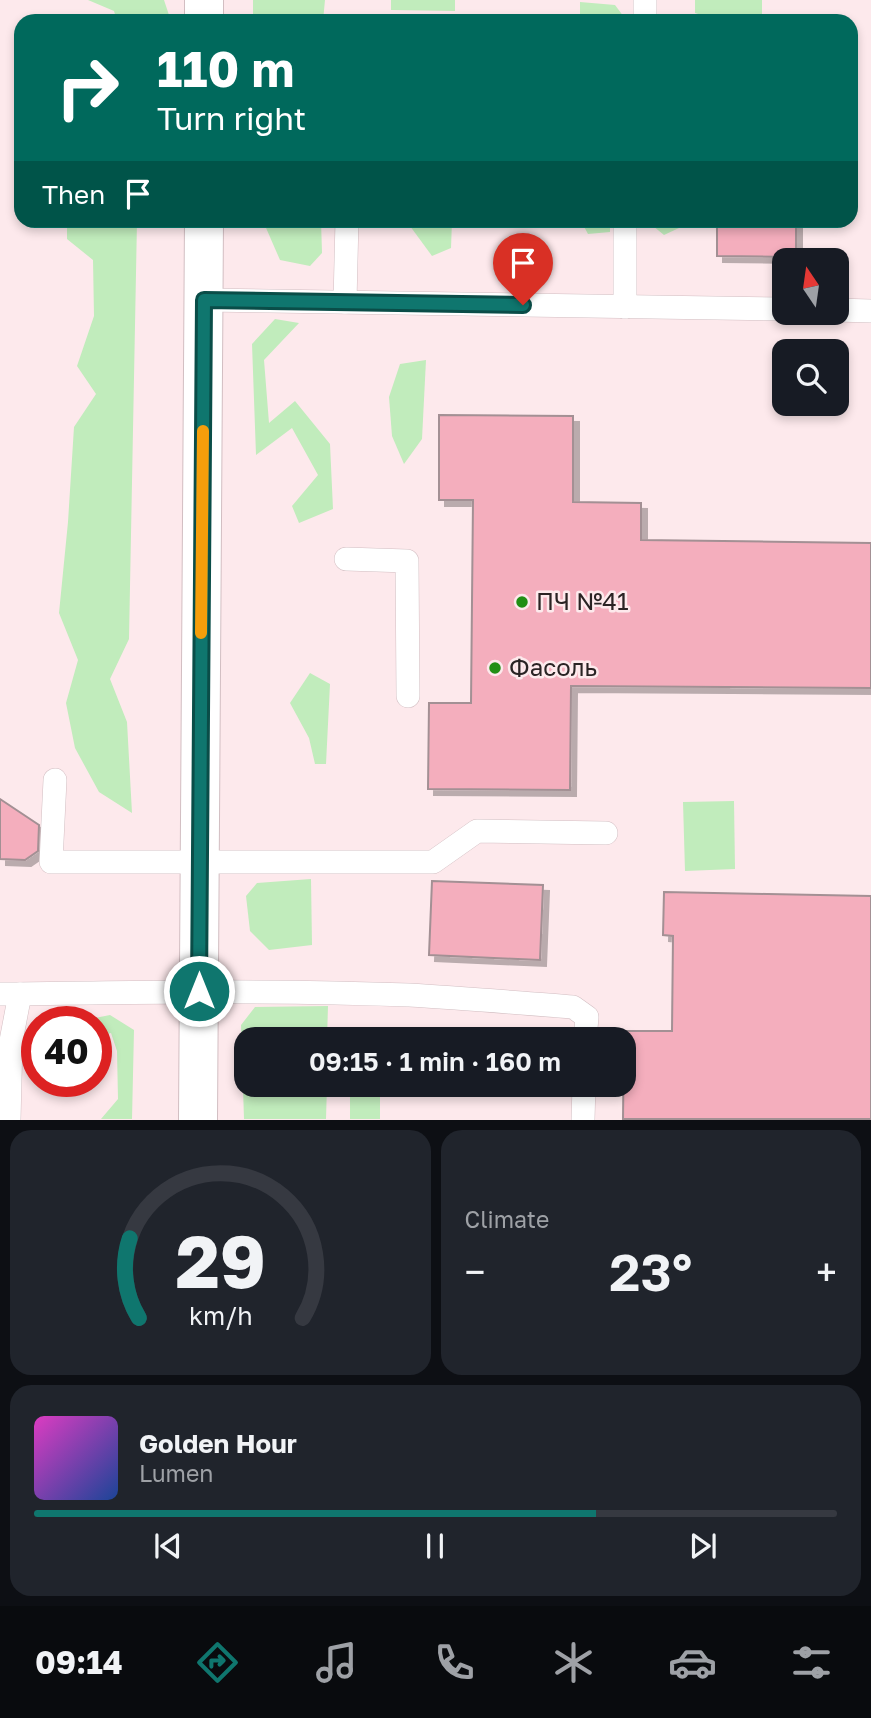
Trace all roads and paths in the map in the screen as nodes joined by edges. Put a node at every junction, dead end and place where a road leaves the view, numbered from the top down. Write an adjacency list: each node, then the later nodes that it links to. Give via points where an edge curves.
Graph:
1 (204, 228): 4 (street)
2 (347, 228): 5 (lane)
3 (625, 228): 6 (lane)
4 (204, 300): 5 (lane); 14 (street)
5 (345, 302): 6 (lane)
6 (625, 307): 7 (lane)
7 (772, 309)
8 (849, 310): 9 (lane)
9 (871, 311)
10 (346, 559): 11 (lane, via 407,561)
11 (408, 696)
12 (55, 780): 14 (lane, via 51,862)
13 (606, 833): 14 (lane, via 477,831 433,862)
14 (200, 862): 15 (street)
15 (199, 991): 16 (lane); 17 (lane, via 412,995 573,1007 587,1017); 20 (street)
16 (10, 994): 19 (lane)
17 (586, 1027)
18 (584, 1097): 21 (lane)
19 (9, 1119)
20 (198, 1119)
21 (583, 1119)

